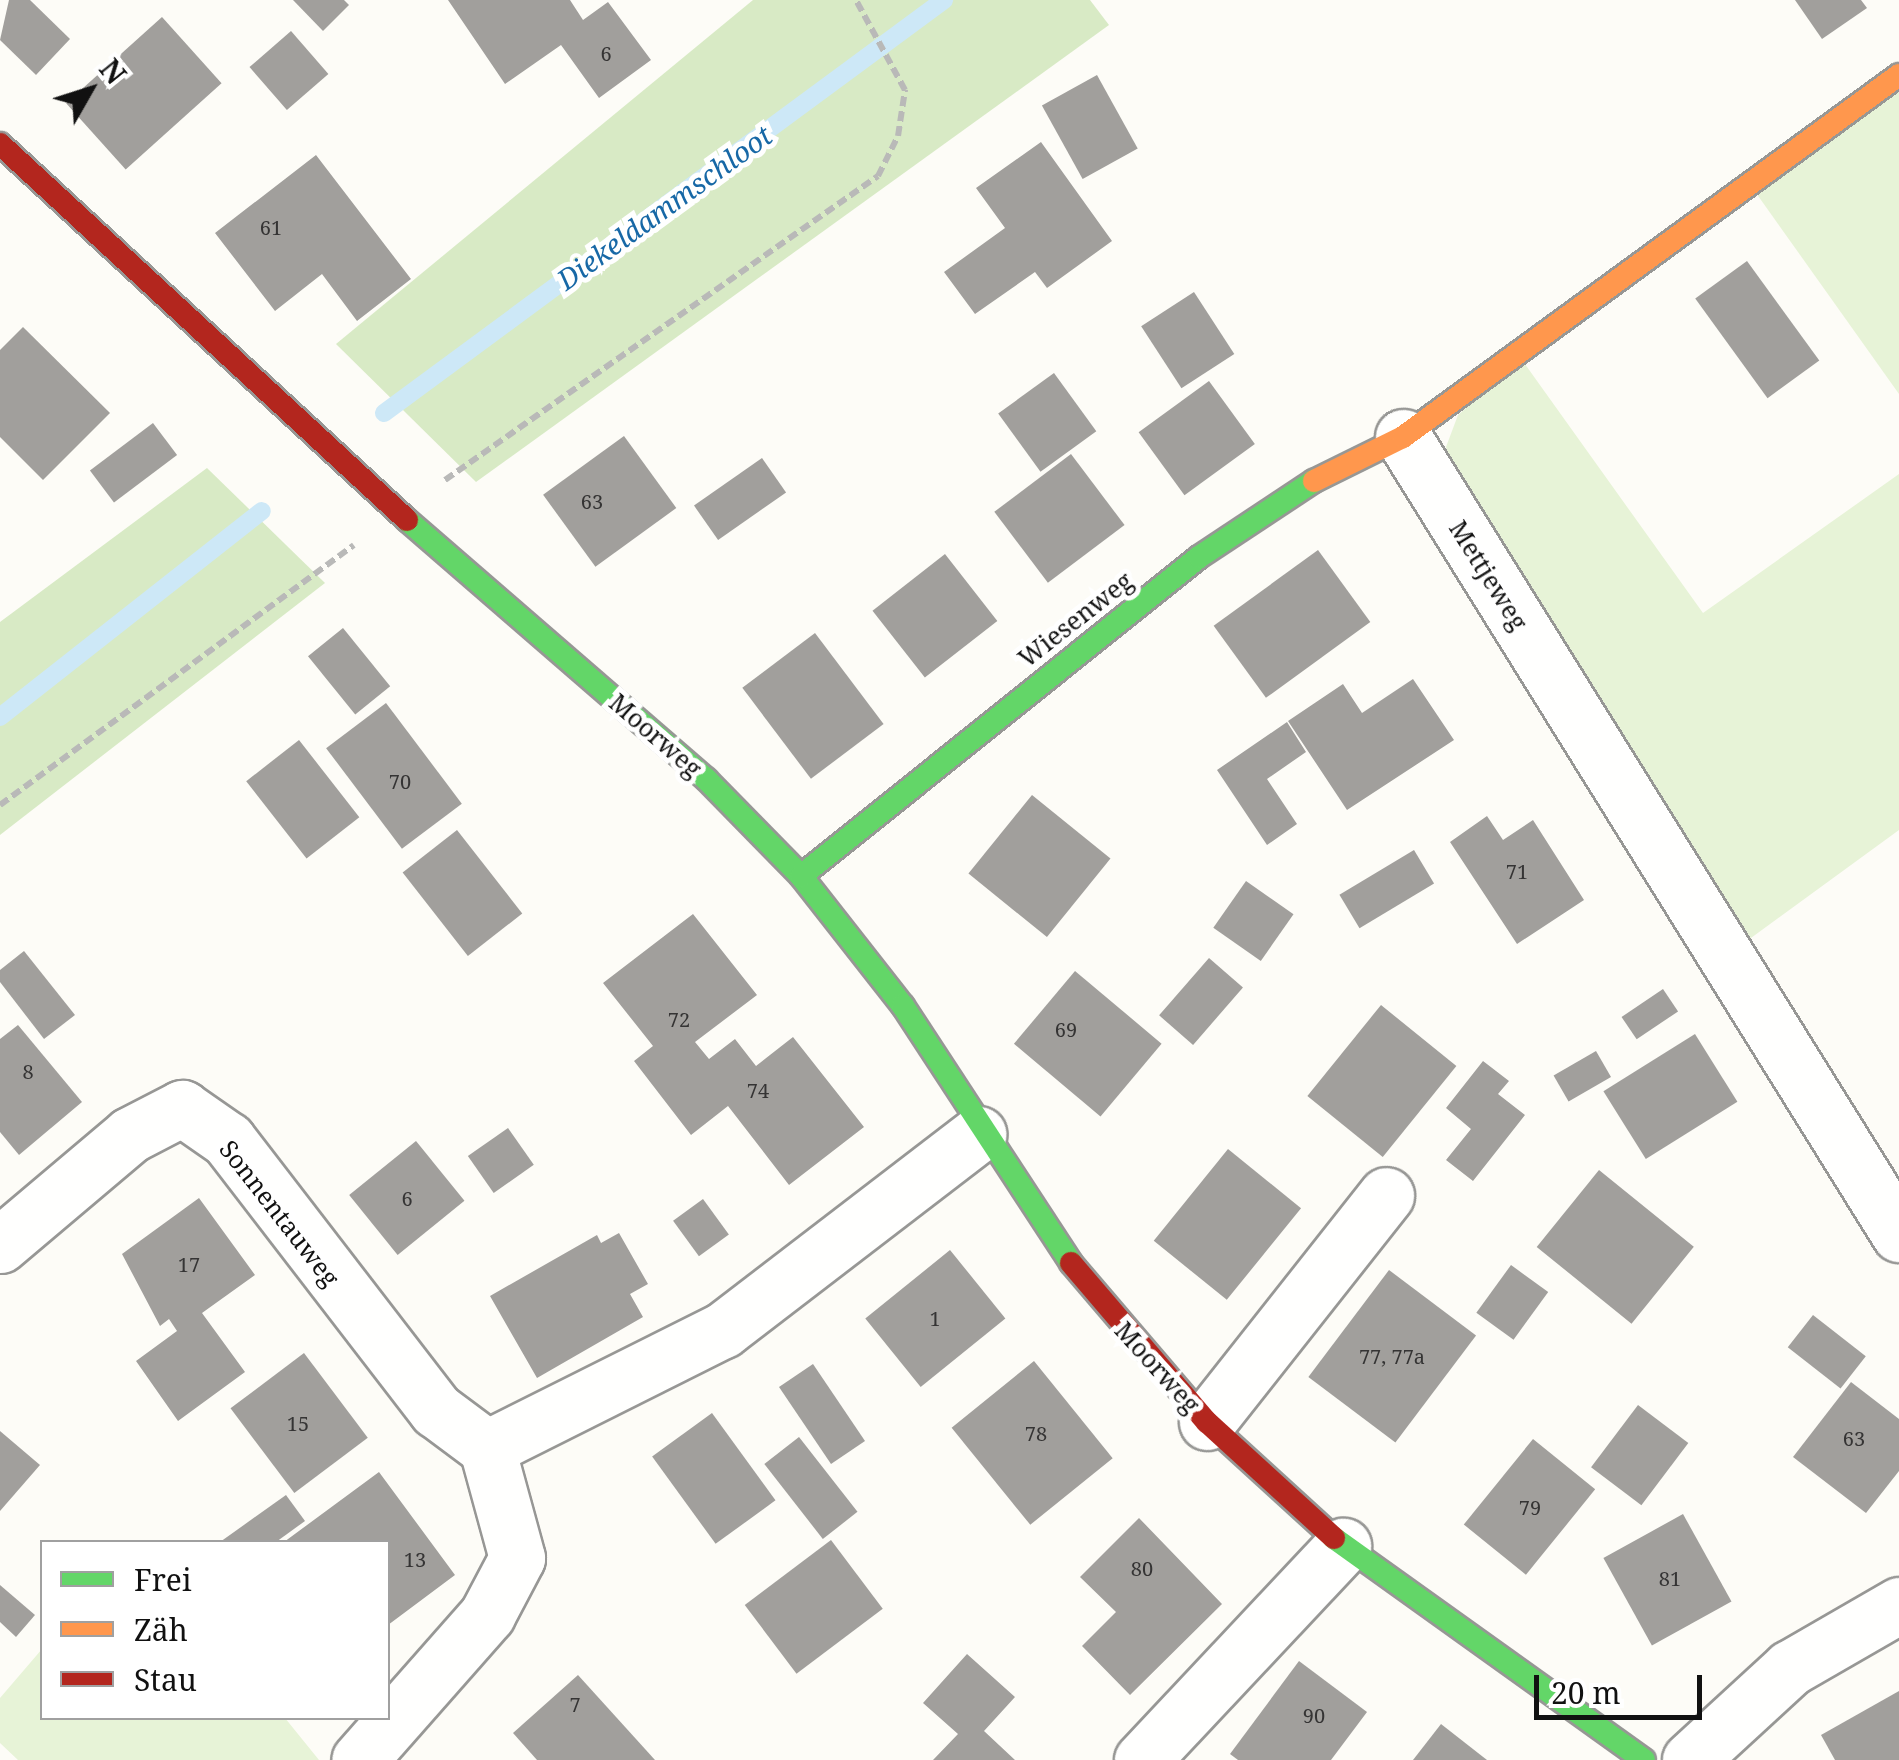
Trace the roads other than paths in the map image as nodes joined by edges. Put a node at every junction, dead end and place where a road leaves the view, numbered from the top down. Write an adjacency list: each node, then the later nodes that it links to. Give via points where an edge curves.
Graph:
1 (1899, 75): 3 (street)
2 (0, 144): 4 (street, Moorweg, via 398,514 706,779)
3 (1403, 437): 4 (street, Wiesenweg, via 1348,459 1199,557); 7 (street, Mettjeweg)
4 (801, 876): 5 (street, Moorweg, via 903,1006)
5 (978, 1134): 9 (street, Moorweg, via 1085,1284); 10 (street, via 723,1330)
6 (1386, 1195): 9 (street, Moorweg)
7 (1899, 1234)
8 (0, 1245): 10 (street, Sonnentauweg, via 130,1135 182,1108 228,1140 436,1410)
9 (1207, 1422): 11 (street, Moorweg)
10 (487, 1448): 13 (street, via 517,1558 488,1615)
11 (1344, 1546): 14 (street); 15 (street, Moorweg)
12 (1899, 1604): 16 (street, via 1790,1668)
13 (359, 1760)
14 (1142, 1760)
15 (1644, 1760)
16 (1690, 1760)

